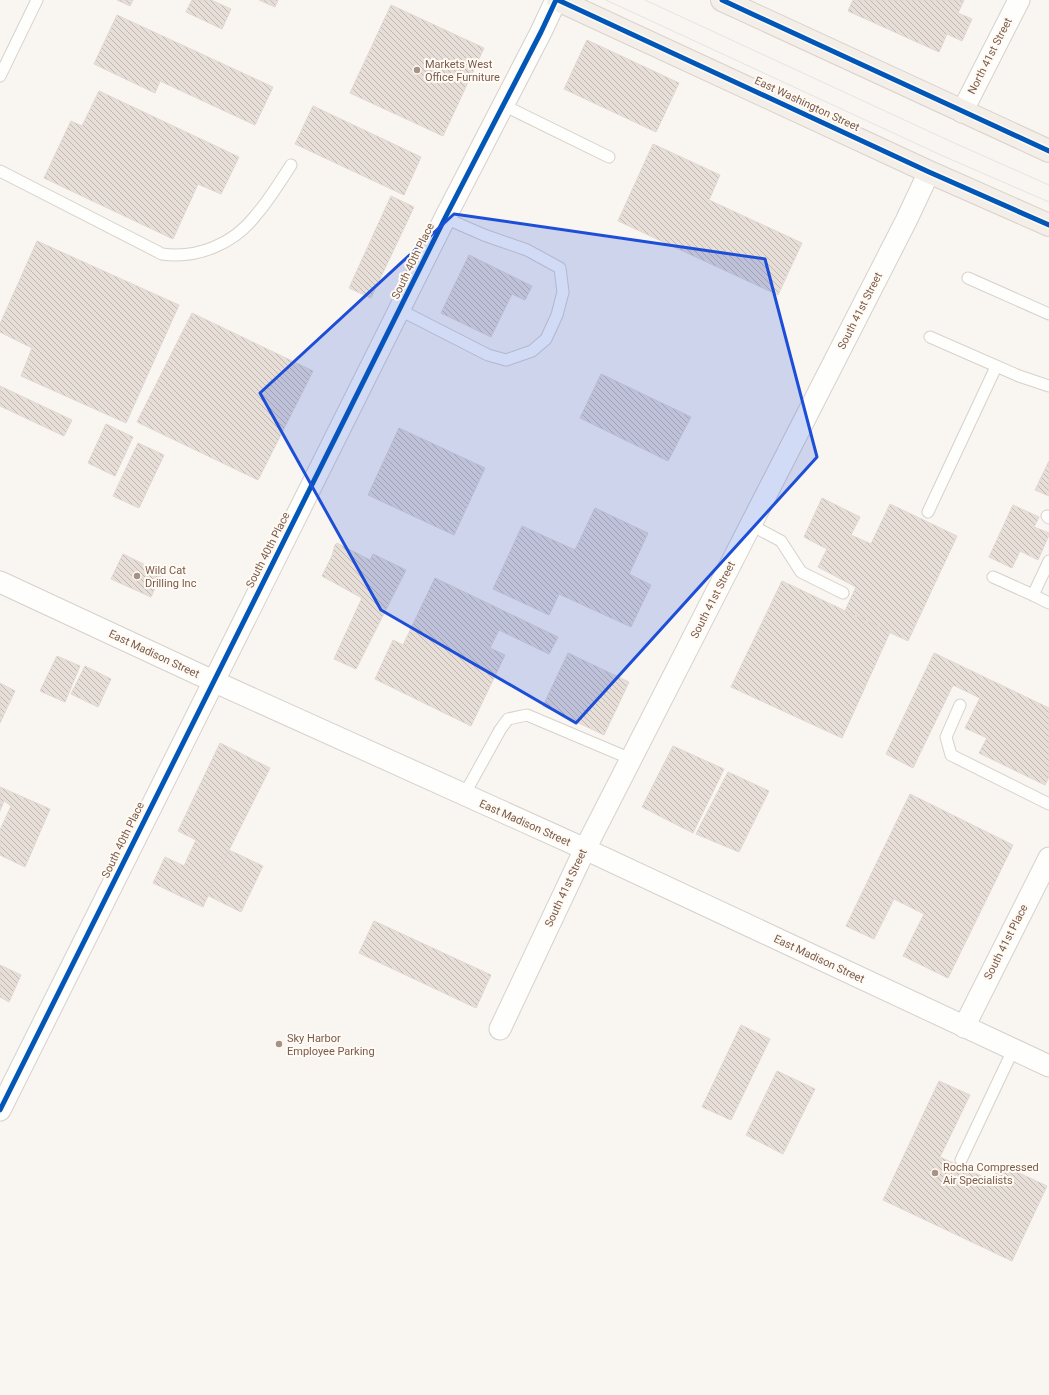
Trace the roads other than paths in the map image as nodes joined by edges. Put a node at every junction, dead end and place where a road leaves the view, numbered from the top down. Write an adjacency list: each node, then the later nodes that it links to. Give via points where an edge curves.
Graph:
1 (37, 0): 5 (lane)
2 (557, 0): 6 (street, South 40th Place); 12 (main road, East Washington Street)
3 (722, 0): 7 (main road)
4 (1019, 0): 7 (street, North 41st Street)
5 (0, 76)
6 (503, 106): 9 (lane); 13 (street, South 40th Place)
7 (962, 112): 8 (main road)
8 (1049, 151)
9 (609, 157)
10 (291, 165): 11 (lane, via 256,216 231,239 206,251 170,255 162,254)
11 (0, 171)
12 (929, 172): 14 (main road, East Washington Street); 22 (street, South 41st Street)
13 (445, 218): 16 (street, South 40th Place); 16 (lane, via 527,250 560,268 563,292 546,339 532,351 506,360 488,355)
14 (1049, 225)
15 (968, 278): 17 (lane)
16 (400, 310): 29 (street, South 40th Place)
17 (1049, 314)
18 (930, 336): 19 (lane)
19 (996, 367): 20 (lane); 21 (lane)
20 (1049, 386)
21 (928, 512)
22 (751, 525): 26 (lane, via 781,541 801,572); 31 (street, South 41st Street)
23 (1049, 561): 27 (lane)
24 (993, 576): 27 (lane)
25 (0, 582): 29 (street, East Madison Street)
26 (843, 593)
27 (1032, 595): 28 (lane)
28 (1049, 603)
29 (213, 681): 32 (street, East Madison Street); 40 (street, South 40th Place)
30 (960, 706): 33 (lane, via 946,737 951,755)
31 (631, 759): 32 (lane, via 527,715 508,719); 34 (street, South 41st Street)
32 (464, 795): 34 (street, East Madison Street)
33 (1049, 804)
34 (585, 850): 36 (street, East Madison Street); 37 (street, South 41st Street)
35 (1047, 866): 36 (street, South 41st Place)
36 (964, 1027): 38 (street, East Madison Street)
37 (500, 1029)
38 (1013, 1050): 39 (street, East Madison Street); 41 (lane)
39 (1049, 1066)
40 (0, 1110)
41 (961, 1160)

